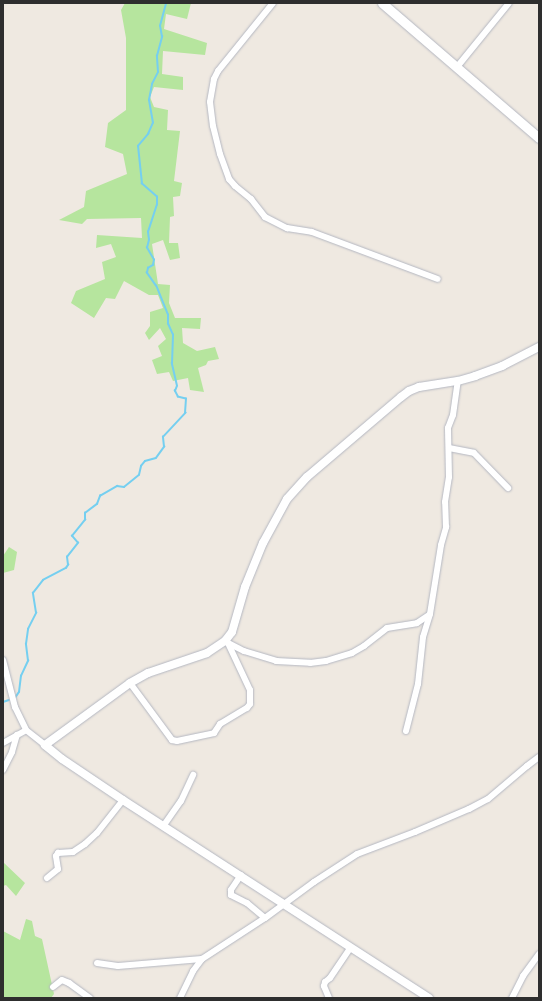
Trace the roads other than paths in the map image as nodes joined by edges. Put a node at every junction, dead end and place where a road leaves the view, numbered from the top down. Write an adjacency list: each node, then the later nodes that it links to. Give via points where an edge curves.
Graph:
1 (273, 3): 6 (street, via 214,79 210,102 213,126 229,179 251,199 265,217 287,228 312,232)
2 (382, 3): 4 (main road)
3 (509, 3): 4 (street)
4 (458, 67): 5 (main road)
5 (539, 138)
6 (438, 279)
7 (539, 347): 8 (street, via 502,366)
8 (458, 381): 9 (street, via 453,415 448,428); 12 (street, via 429,384 408,391 294,490 263,543 245,586 232,632)
9 (449, 448): 10 (street, via 474,452); 11 (street, via 446,527)
10 (508, 488)
11 (430, 614): 12 (street, via 417,623 387,628 364,646 326,661 276,661 244,651); 16 (street, via 423,637 418,684)
12 (226, 642): 14 (street, via 207,653 148,673); 14 (street, via 250,690 250,704 220,724 214,733 172,740)
13 (3, 660): 15 (street, via 15,707)
14 (130, 683): 19 (street)
15 (26, 730): 17 (street); 19 (street)
16 (406, 732)
17 (17, 735): 18 (street); 21 (street)
18 (3, 743)
19 (45, 745): 23 (street)
20 (539, 758): 27 (street, via 488,799 469,810 358,854)
21 (3, 770)
22 (193, 775): 24 (street, via 181,801)
23 (123, 800): 24 (street); 26 (street, via 85,844 73,852 58,853 58,869)
24 (164, 826): 25 (street)
25 (241, 875): 27 (street); 28 (street, via 231,890 231,895 247,903)
26 (47, 878)
27 (284, 903): 28 (street); 29 (street)
28 (265, 918): 31 (street)
29 (351, 947): 36 (street, via 325,982); 37 (street)
30 (539, 954): 38 (street, via 523,976)
31 (202, 958): 32 (street, via 118,966); 35 (street)
32 (97, 963)
33 (54, 987): 34 (street, via 62,980)
34 (90, 998)
35 (180, 998)
36 (329, 998)
37 (429, 998)
38 (512, 998)

